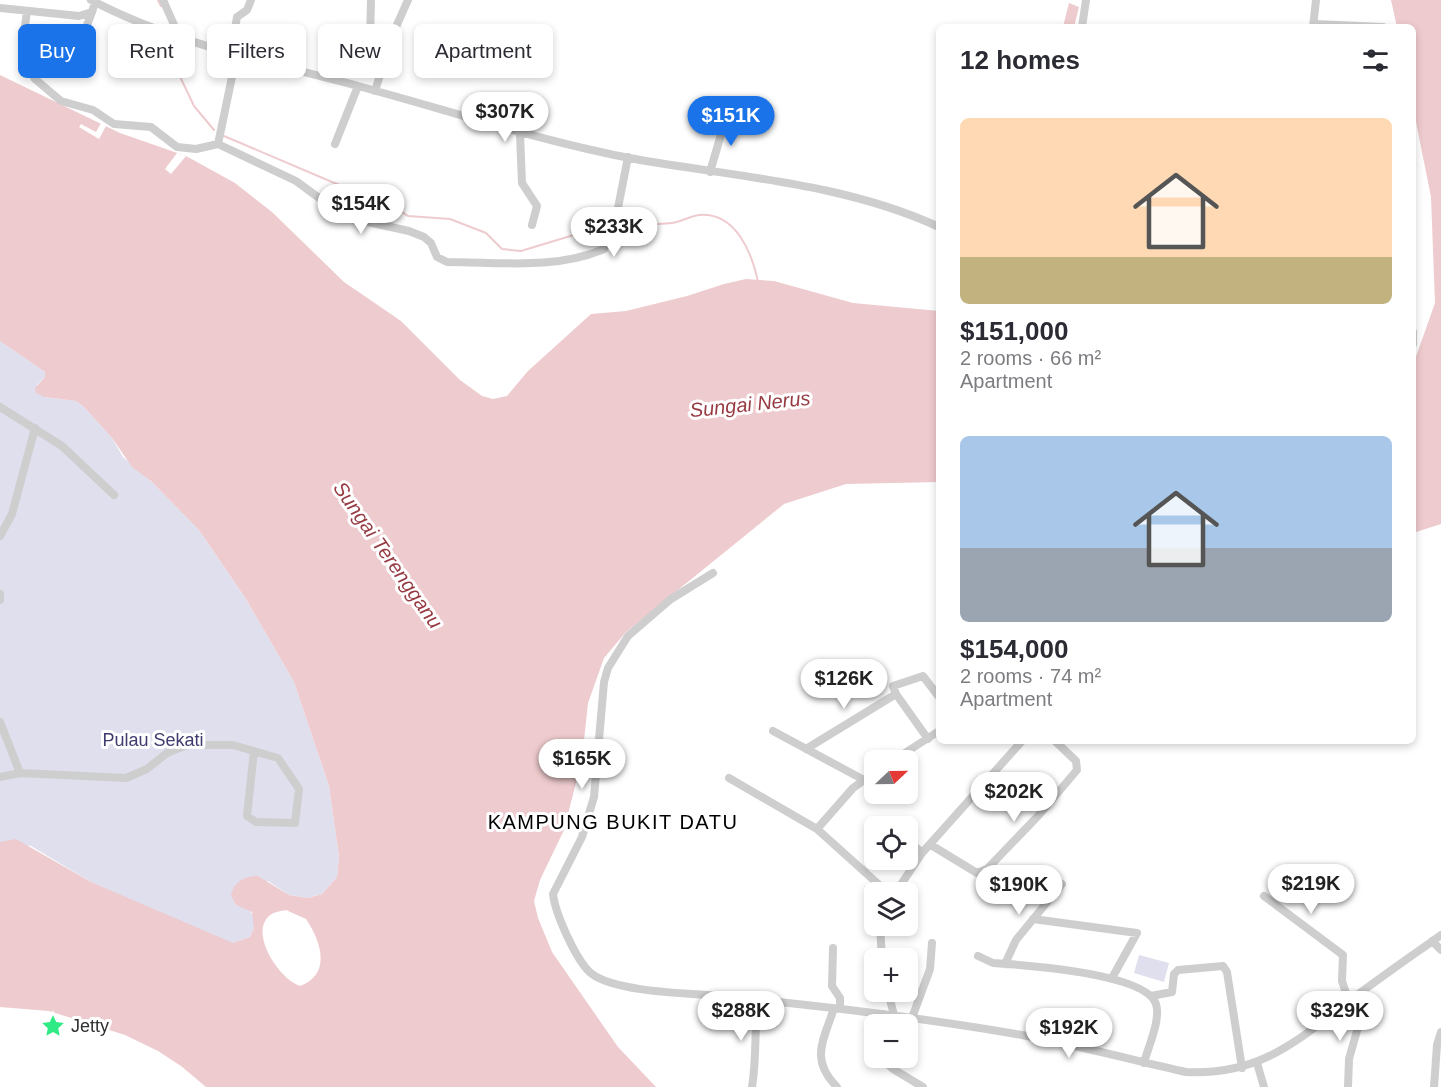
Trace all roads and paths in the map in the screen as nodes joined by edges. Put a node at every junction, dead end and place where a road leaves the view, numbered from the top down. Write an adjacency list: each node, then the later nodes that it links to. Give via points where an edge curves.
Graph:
1 (163, 0): 13 (street)
2 (251, 0): 14 (street, via 247,10 237,17)
3 (371, 0): 15 (street)
4 (408, 0): 16 (street)
5 (1086, 0): 17 (street)
6 (1316, 0): 18 (street)
7 (93, 1): 10 (street); 12 (street)
8 (0, 8): 9 (street)
9 (27, 11): 10 (street, via 72,16); 26 (street, via 23,42 26,63 35,79 53,96 93,110 114,124 151,127 177,147 196,149)
10 (92, 12): 11 (street)
11 (87, 24)
12 (150, 24)
13 (174, 24)
14 (236, 24)
15 (370, 24)
16 (397, 24)
17 (1082, 24)
18 (1314, 24)
19 (306, 72): 22 (street)
20 (229, 78): 26 (street)
21 (379, 78): 23 (street)
22 (358, 86): 23 (street); 27 (street)
23 (375, 91): 25 (street)
24 (727, 114): 29 (street)
25 (520, 134): 28 (street); 30 (street, via 522,183 537,206)
26 (218, 144): 28 (street, via 296,181 345,217 424,237 441,261 551,262 583,258 604,249 616,218)
27 (335, 144)
28 (628, 157): 29 (street)
29 (710, 172): 31 (street, via 846,195)
30 (532, 225)
31 (936, 226)
32 (0, 406): 33 (street)
33 (35, 428): 34 (street, via 62,446); 35 (street, via 12,514)
34 (114, 495)
35 (0, 536)
36 (713, 573): 73 (street, via 677,595 628,636 608,668 594,797 582,837 554,894 559,917 592,974 649,990)
37 (0, 594): 38 (street)
38 (0, 600)
39 (936, 693): 40 (street, via 923,676 895,684)
40 (896, 694): 44 (street); 47 (street)
41 (0, 722): 50 (street)
42 (773, 730): 47 (street)
43 (936, 733): 44 (street)
44 (928, 739): 48 (street)
45 (1019, 744): 55 (street)
46 (1058, 744): 55 (street, via 1076,761 1077,770 987,869 973,872)
47 (806, 749): 53 (street)
48 (910, 750)
49 (254, 751): 50 (street, via 248,816 255,822 295,823 299,789 278,758 233,745 187,745 126,778)
50 (20, 773): 51 (street)
51 (0, 777)
52 (729, 778): 54 (street)
53 (864, 780): 54 (street, via 844,796)
54 (817, 829): 58 (street)
55 (931, 845): 57 (street)
56 (918, 850): 57 (street)
57 (922, 854): 59 (street)
58 (876, 882)
59 (903, 882)
60 (1062, 884): 62 (street)
61 (1264, 896): 74 (street, via 1343,955 1342,981)
62 (1033, 919): 69 (street, via 1011,948); 70 (street, via 1137,933)
63 (1441, 935): 64 (street)
64 (1432, 941): 67 (street); 71 (street)
65 (932, 943): 77 (street, via 930,969)
66 (833, 948): 75 (street, via 832,986 840,998)
67 (1441, 950)
68 (978, 956): 69 (street, via 991,963)
69 (1005, 964): 70 (street)
70 (1112, 978): 72 (street, via 1136,985)
71 (1357, 995): 74 (street); 88 (street, via 1362,1013 1349,1059)
72 (1151, 996): 80 (street, via 1157,1015); 83 (street, via 1172,992 1178,970 1223,966)
73 (758, 1000): 75 (street); 84 (street)
74 (1349, 1002): 81 (street, via 1287,1049)
75 (837, 1009): 76 (street); 85 (street, via 820,1052 824,1070)
76 (884, 1014)
77 (913, 1014)
78 (918, 1019): 80 (street, via 1027,1036)
79 (1441, 1032): 89 (street)
80 (1144, 1063): 83 (street, via 1210,1074)
81 (1257, 1063): 83 (street); 87 (street)
82 (890, 1068): 86 (street)
83 (1242, 1068)
84 (752, 1087)
85 (837, 1087)
86 (923, 1087)
87 (1264, 1087)
88 (1348, 1087)
89 (1434, 1087)

